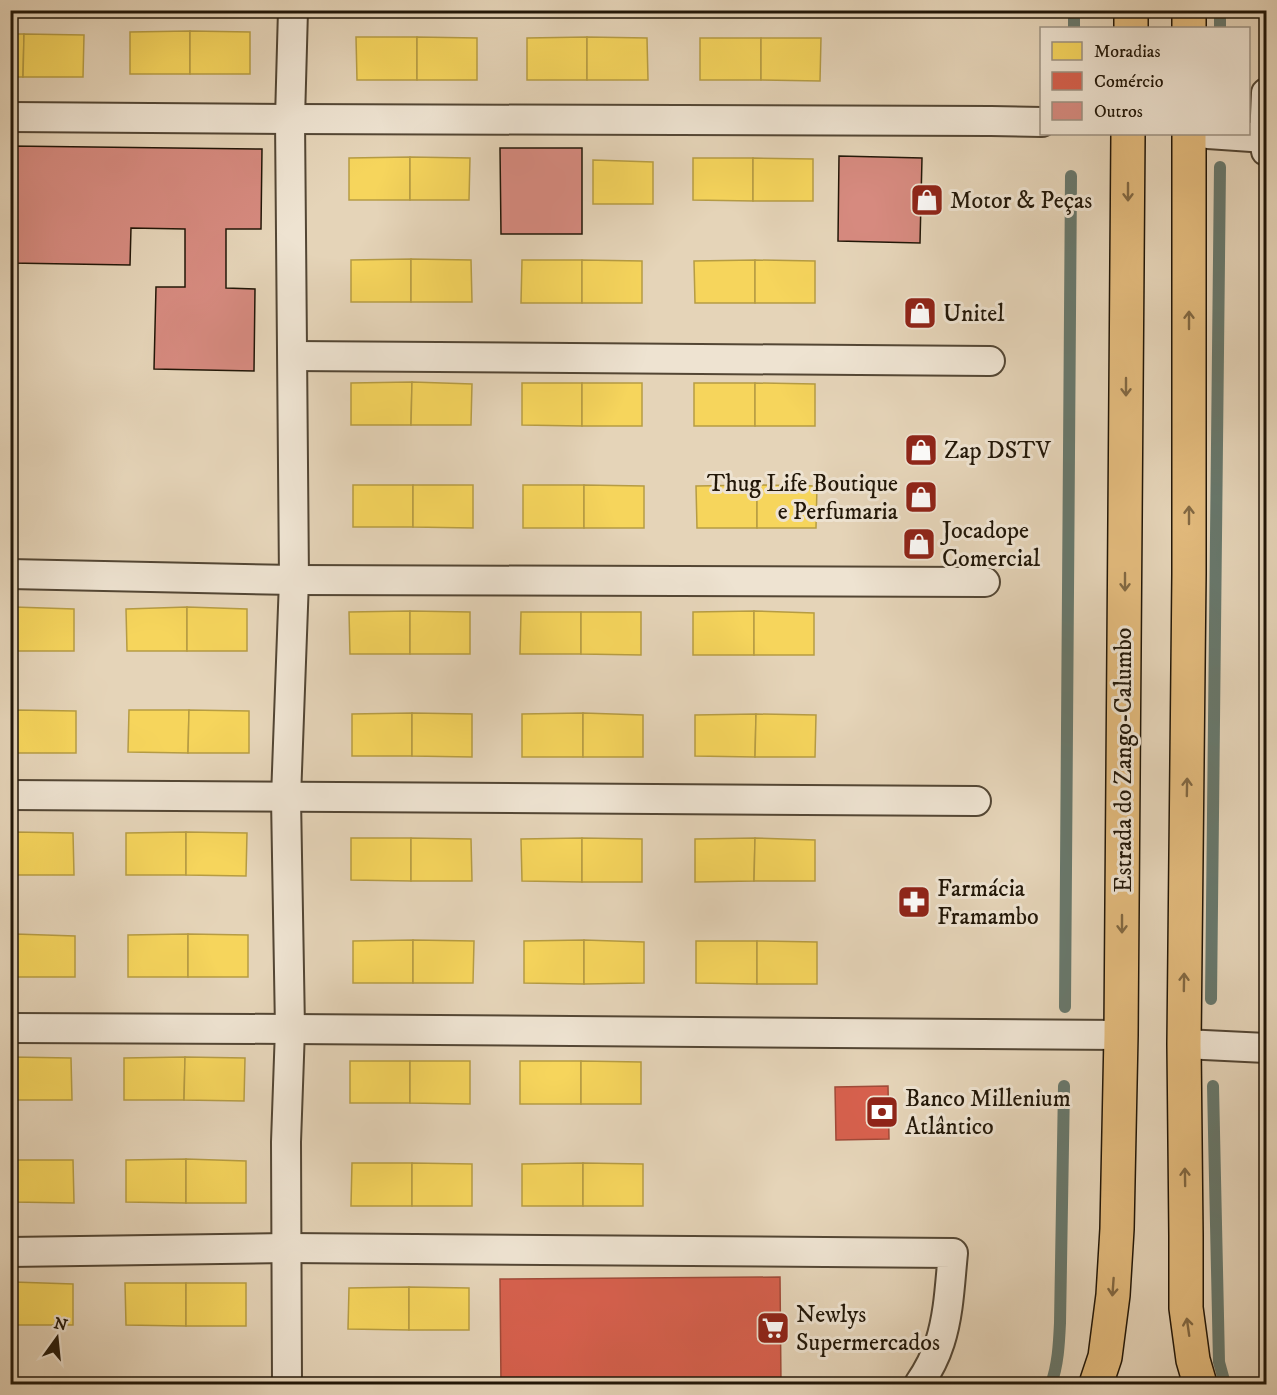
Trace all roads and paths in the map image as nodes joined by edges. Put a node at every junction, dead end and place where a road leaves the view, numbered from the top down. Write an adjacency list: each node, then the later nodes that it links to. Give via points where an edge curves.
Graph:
1 (293, 10): 8 (street)
2 (1131, 10): 4 (main road)
3 (1189, 10): 5 (main road)
4 (1131, 27)
5 (1189, 27)
6 (1266, 93): 13 (street)
7 (10, 117): 8 (street)
8 (290, 119): 9 (street); 14 (street)
9 (1040, 122)
10 (1128, 135): 24 (main road, Estrada do Zango-Calumbo, one-way to 24)
11 (1190, 135): 25 (main road, one-way to 11)
12 (1215, 135): 13 (street)
13 (1266, 142)
14 (293, 356): 15 (street); 17 (street)
15 (990, 361)
16 (10, 574): 17 (street)
17 (294, 580): 18 (street); 20 (street)
18 (985, 582)
19 (10, 795): 20 (street)
20 (286, 798): 21 (street); 23 (street)
21 (976, 801)
22 (10, 1028): 23 (street)
23 (290, 1029): 24 (street); 27 (street)
24 (1121, 1035): 31 (main road, Estrada do Zango-Calumbo, one-way to 31, via 1113,1295 1105,1357)
25 (1184, 1044): 26 (street); 32 (main road, one-way to 25, via 1186,1308)
26 (1266, 1048)
27 (287, 1248): 28 (street); 29 (street); 30 (street, via 952,1253 941,1340)
28 (10, 1252)
29 (287, 1384)
30 (919, 1384)
31 (1096, 1384)
32 (1200, 1384)

